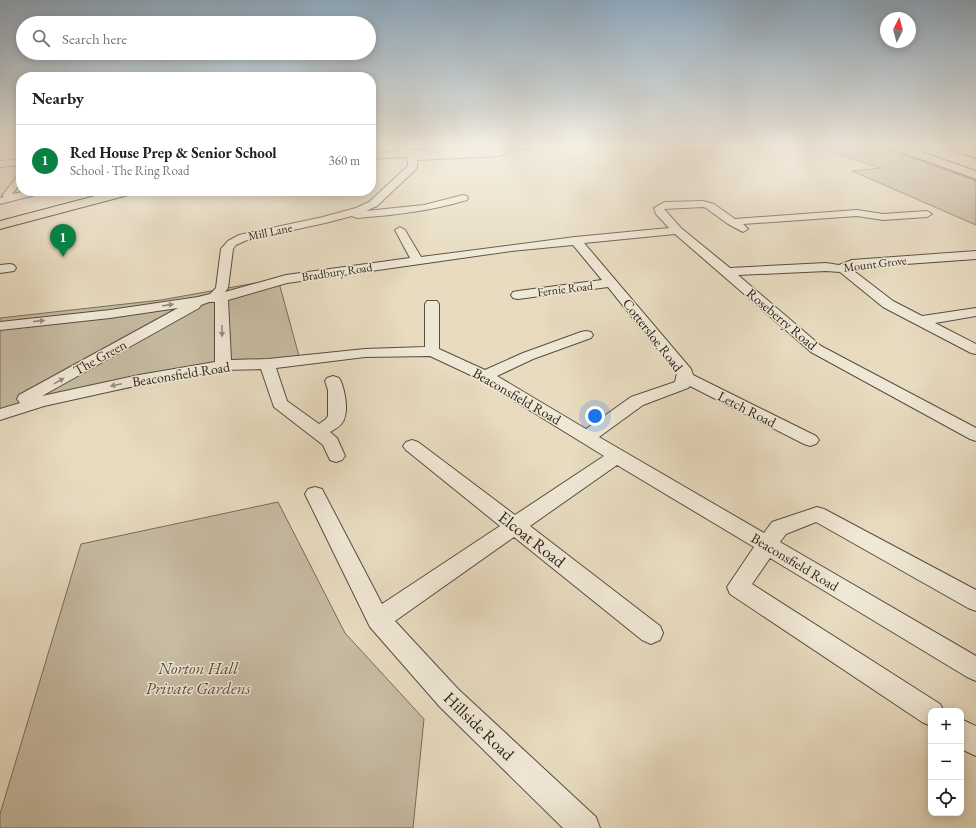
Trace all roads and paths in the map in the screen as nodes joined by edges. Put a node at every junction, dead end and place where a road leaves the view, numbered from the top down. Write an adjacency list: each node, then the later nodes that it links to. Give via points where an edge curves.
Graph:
1 (16, 184): 6 (street, via 7,195)
2 (395, 184): 10 (street, via 373,204)
3 (19, 196): 6 (street)
4 (90, 196): 11 (main road)
5 (109, 196): 13 (main road)
6 (11, 198): 8 (street)
7 (463, 198): 10 (street, via 424,209)
8 (0, 201)
9 (927, 214): 12 (street, via 884,217 858,213)
10 (343, 216): 24 (street, Mill Lane, via 243,238 232,243 227,250 222,288)
11 (0, 219)
12 (732, 222): 14 (street); 16 (street, Roseberry Road, via 704,204 664,205 659,208)
13 (0, 224)
14 (743, 229)
15 (400, 230): 19 (street)
16 (677, 230): 17 (street, Bradbury Road); 21 (street, Roseberry Road)
17 (575, 240): 19 (street, Bradbury Road); 22 (street, Cottersloe Road)
18 (976, 255): 20 (street, Mount Grove, via 852,264 844,266)
19 (418, 261): 24 (street, Bradbury Road, via 286,279)
20 (843, 269): 21 (street, Mount Grove, via 826,267); 27 (street, via 888,304)
21 (727, 272): 39 (street, Roseberry Road, via 816,350)
22 (612, 283): 23 (street, Fernie Road); 35 (street, Cottersloe Road, via 685,372)
23 (518, 295)
24 (212, 298): 28 (street, Bradbury Road, one-way to 24, via 110,314); 32 (street, one-way to 32, via 222,300); 37 (street, The Green, one-way to 24)
25 (432, 304): 31 (street)
26 (976, 312): 27 (street)
27 (920, 321): 30 (street)
28 (0, 326)
29 (586, 335): 34 (street, via 528,356)
30 (976, 350)
31 (432, 351): 33 (street, Beaconsfield Road, via 365,353); 34 (street, Beaconsfield Road)
32 (223, 364): 33 (street, Beaconsfield Road); 37 (street, Beaconsfield Road, one-way to 37, via 39,402)
33 (268, 364): 38 (street, via 280,403)
34 (485, 376): 40 (street, Beaconsfield Road)
35 (685, 377): 40 (street, Cottersloe Road, via 682,384 637,401); 41 (street, Letch Road)
36 (332, 381): 38 (street, via 336,390 338,416 333,423)
37 (0, 414)
38 (318, 432): 43 (street, via 331,442)
39 (976, 435)
40 (587, 437): 44 (street, Beaconsfield Road)
41 (810, 440)
42 (412, 446): 46 (street, Elcoat Road)
43 (336, 456)
44 (617, 456): 46 (street); 47 (street, Beaconsfield Road)
45 (314, 494): 49 (street, Hillside Road)
46 (514, 526): 49 (street); 50 (street, Elcoat Road)
47 (766, 545): 48 (street, via 779,528 816,514); 51 (street, Beaconsfield Road); 52 (street, via 738,587)
48 (976, 601)
49 (378, 620): 55 (street, Hillside Road, via 449,698)
50 (651, 633)
51 (976, 669)
52 (928, 711)
53 (964, 735): 54 (street)
54 (976, 742)
55 (585, 828)

